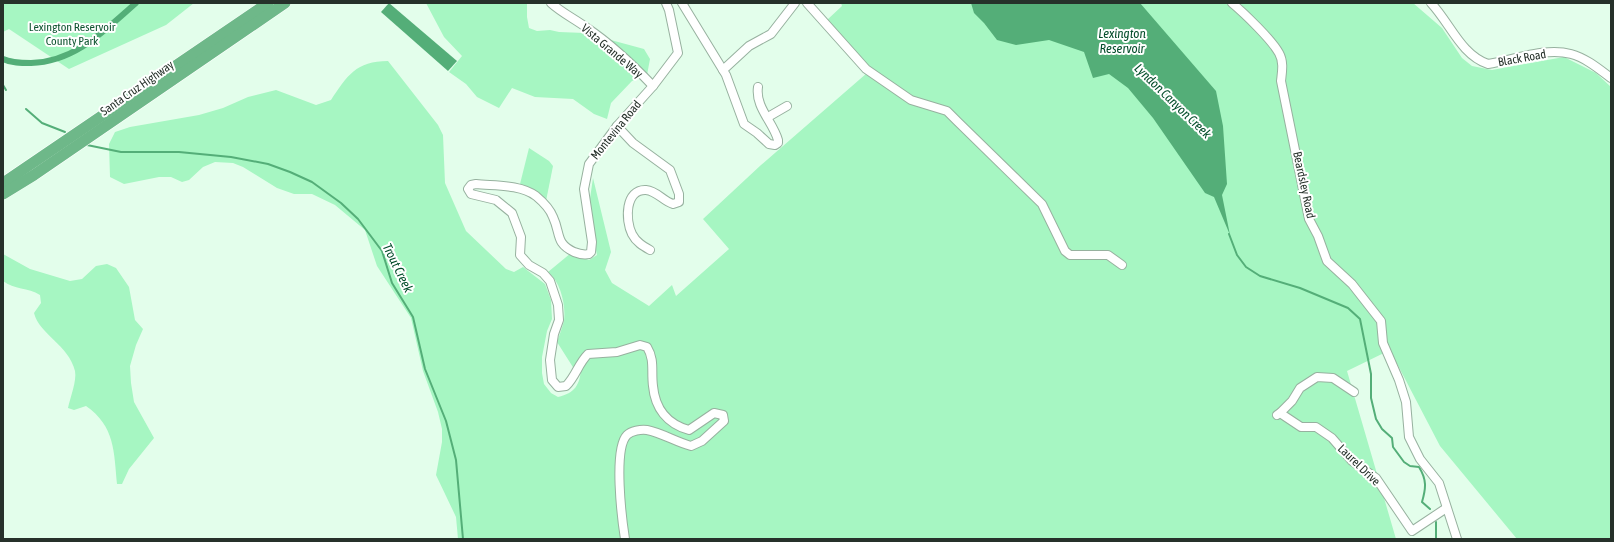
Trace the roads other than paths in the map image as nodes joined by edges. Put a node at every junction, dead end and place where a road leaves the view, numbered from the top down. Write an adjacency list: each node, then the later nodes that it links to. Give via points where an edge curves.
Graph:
1 (268, 3): 17 (highway, Santa Cruz Highway)
2 (285, 3): 18 (highway, Santa Cruz Highway)
3 (551, 3): 12 (street, Vista Grande Way, via 588,28)
4 (666, 3): 12 (street, Montevina Road, via 678,53)
5 (682, 3): 10 (street)
6 (795, 3): 10 (street, via 771,34 749,46)
7 (807, 3): 20 (street, via 866,69 911,100 947,111 1042,204 1065,251 1070,255 1108,256)
8 (1232, 3): 22 (street, Beardsley Road, via 1279,53 1283,65 1281,81 1309,219 1327,260 1352,284 1381,321 1383,343 1400,380 1406,402 1409,437 1420,459 1438,483)
9 (1431, 3): 11 (street, Black Road, via 1448,22 1469,54 1479,61 1488,64 1553,52 1571,54 1589,62)
10 (723, 70): 15 (street, via 744,124 775,146 778,140)
11 (1611, 78)
12 (653, 86): 16 (street, Montevina Road)
13 (758, 87): 15 (street, via 760,104)
14 (787, 106): 15 (street)
15 (768, 117)
16 (617, 126): 19 (street, via 633,144 670,170 679,194 679,202 673,204 665,202 652,191 641,190 633,195 628,205 628,222 632,234 639,243); 23 (street, Montevina Road, via 592,158 587,170 584,190 592,242 589,254 564,247 552,215 531,193 518,188 476,184 469,186 468,189 471,194 496,200 509,210 518,225 521,237 520,255 550,281 558,305 559,320 550,360 552,380 558,387 566,386 572,380 580,363 588,354 617,352 640,345 647,347 652,356 656,401 661,413 668,419 680,428 689,430 714,413 723,415 724,421 702,441 691,446 646,429 626,435 621,448 620,468)
17 (3, 184)
18 (3, 194)
19 (650, 250)
20 (1122, 265)
21 (1354, 392): 22 (street, Laurel Drive, via 1333,378 1317,377 1300,388 1278,414 1301,426 1316,427 1332,438 1352,461 1376,478 1412,531)
22 (1445, 509): 24 (street, Beardsley Road)
23 (625, 539)
24 (1457, 539)

